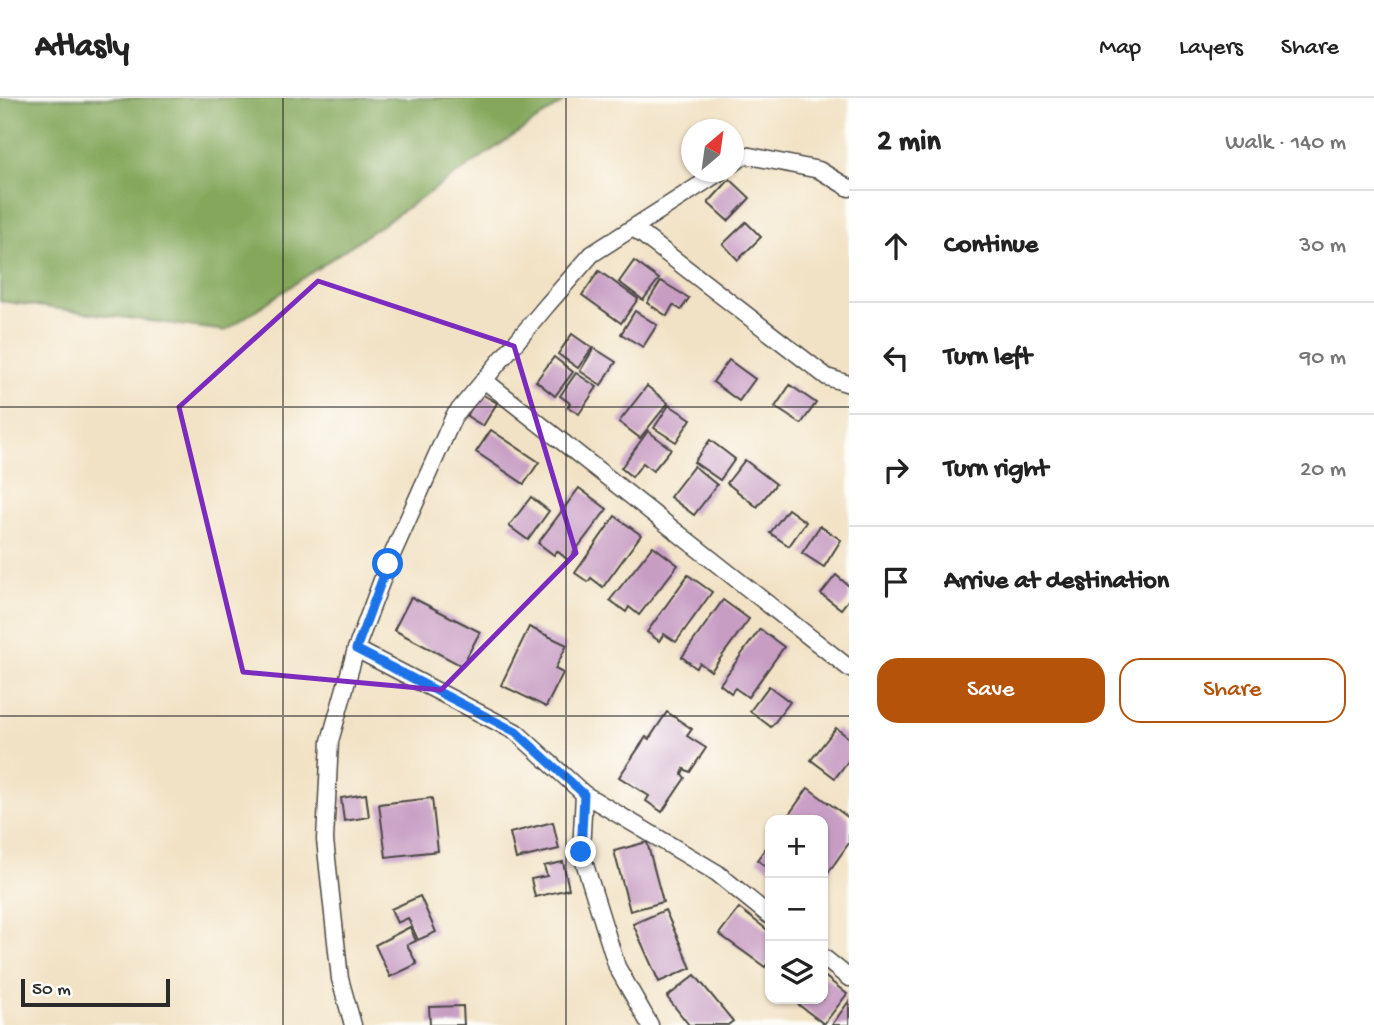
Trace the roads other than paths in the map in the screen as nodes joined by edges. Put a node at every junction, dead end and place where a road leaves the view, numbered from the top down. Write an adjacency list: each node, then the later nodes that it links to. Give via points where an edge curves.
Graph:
1 (744, 156): 3 (street, via 819,170)
2 (705, 182): 4 (street)
3 (849, 188)
4 (635, 229): 5 (street, via 592,254); 6 (street, via 827,377)
5 (484, 380): 7 (street, via 454,416); 8 (street)
6 (849, 384)
7 (356, 649): 9 (street, via 516,732); 13 (street, via 330,741 325,840 340,979)
8 (848, 665)
9 (584, 794): 10 (street, via 717,873); 14 (street, via 581,852 617,967)
10 (765, 912)
11 (828, 961): 12 (street)
12 (849, 978)
13 (353, 1025)
14 (650, 1025)

